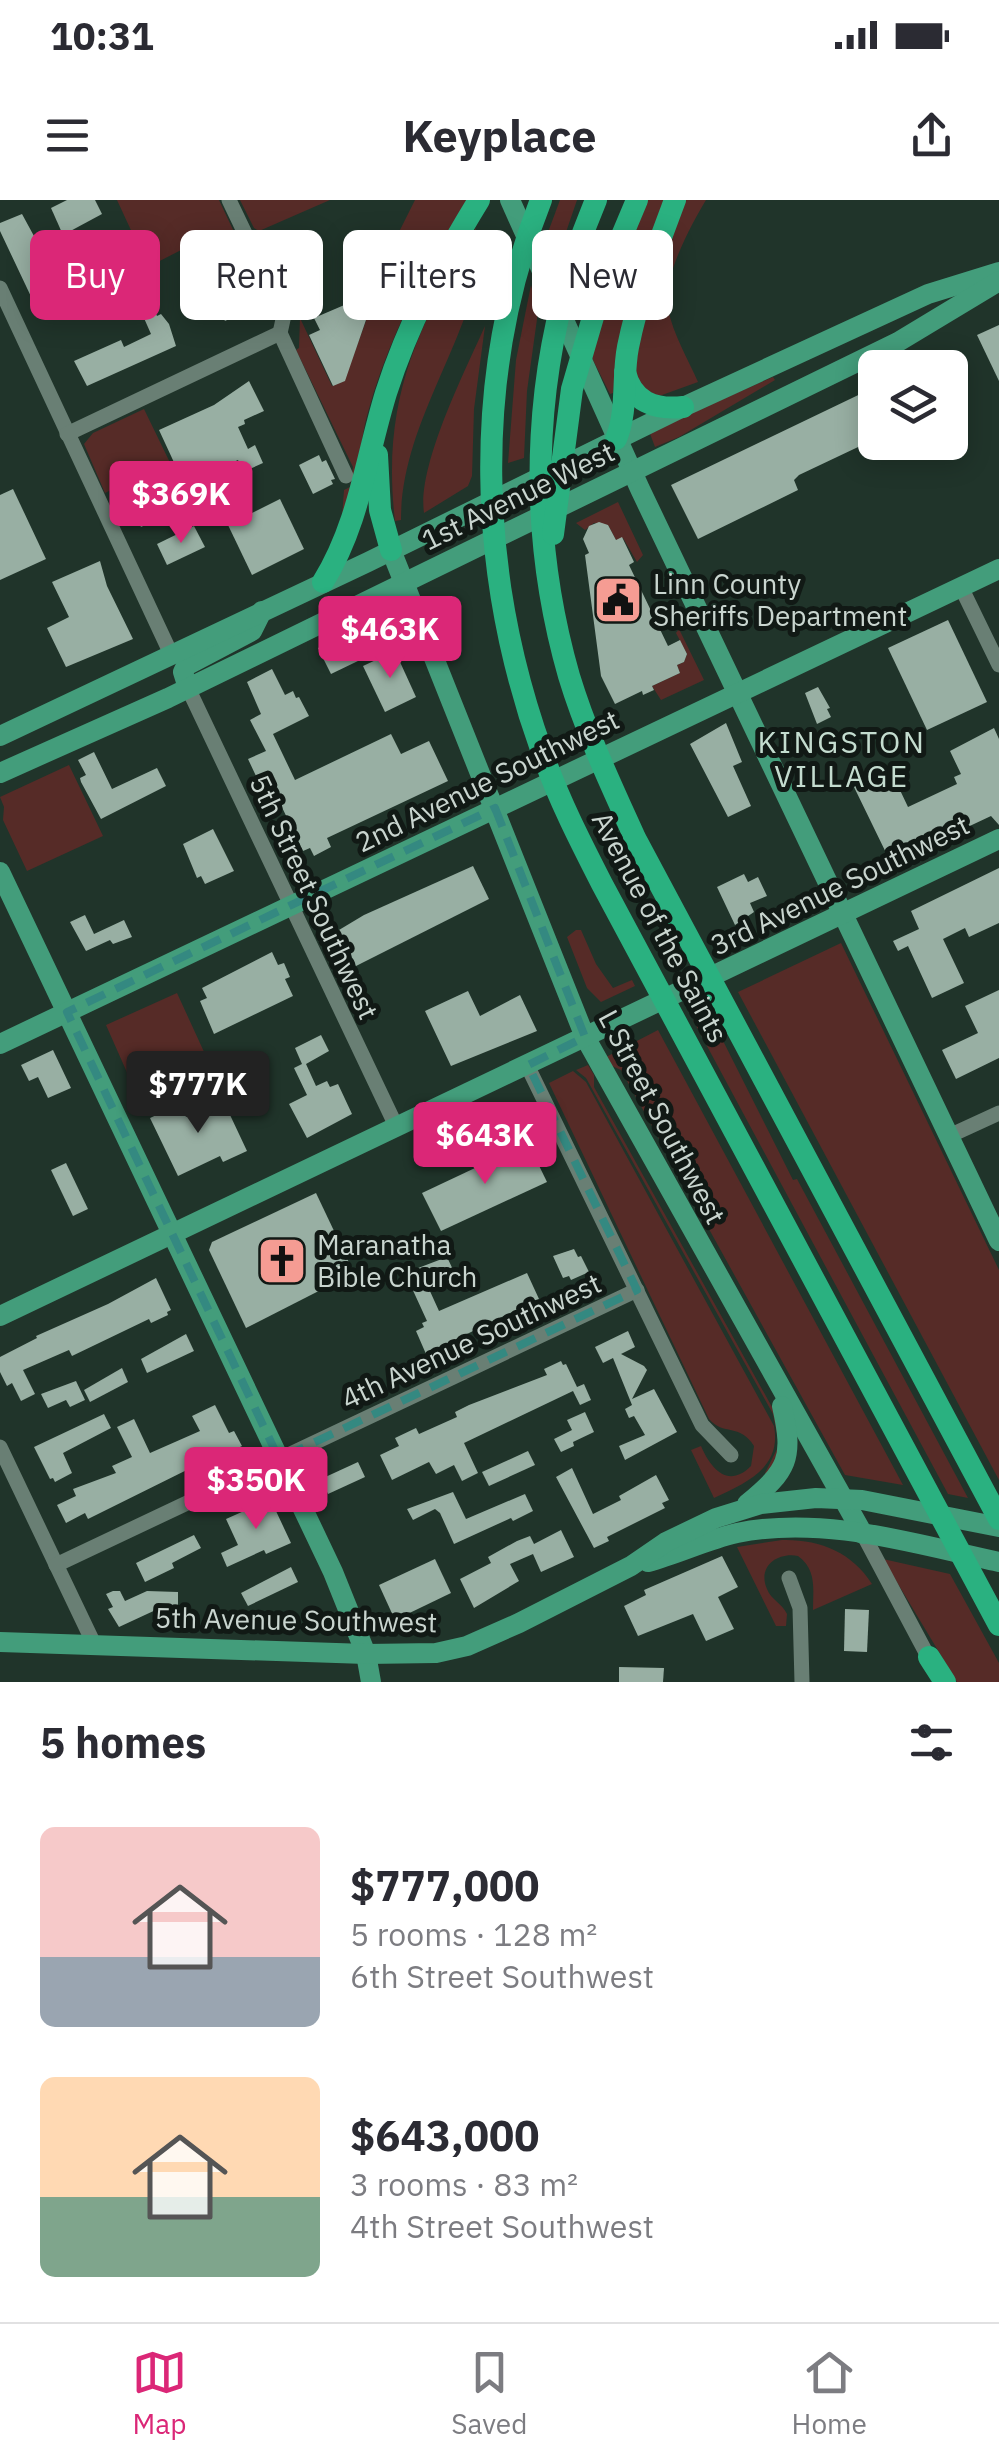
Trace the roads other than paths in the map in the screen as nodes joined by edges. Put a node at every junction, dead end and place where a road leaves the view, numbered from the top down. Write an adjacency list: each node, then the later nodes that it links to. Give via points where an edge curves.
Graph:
1 (230, 200): 11 (street, via 284,315)
2 (480, 200): 14 (highway, via 413,318)
3 (510, 200): 16 (main road)
4 (542, 200): 62 (highway, Avenue of the Saints, via 510,299 496,381 491,492 502,610 524,698 594,870)
5 (596, 200): 21 (highway, Avenue of the Saints, via 570,271 545,389 541,510)
6 (675, 200): 12 (highway)
7 (634, 206): 21 (highway, via 605,276 572,389)
8 (999, 272): 13 (main road, 1st Avenue West, via 928,294)
9 (999, 282): 17 (main road, 1st Avenue West, via 898,342)
10 (0, 288): 15 (street)
11 (280, 333): 15 (street); 18 (street)
12 (624, 368): 13 (highway, via 640,399 666,409); 16 (highway)
13 (683, 407): 16 (main road, 1st Avenue West)
14 (377, 426): 19 (highway, via 380,510); 22 (highway, via 351,527)
15 (67, 434): 26 (street)
16 (616, 438): 17 (main road); 19 (main road, 1st Avenue West)
17 (631, 471): 23 (main road, 1st Avenue West); 29 (main road)
18 (346, 476)
19 (391, 550): 22 (main road, 1st Avenue West); 23 (main road, L Street Southwest)
20 (999, 568): 24 (main road, 2nd Avenue Southwest)
21 (548, 573): 55 (highway, Avenue of the Saints, via 570,677 635,838)
22 (323, 582): 25 (main road, 1st Avenue West)
23 (404, 582): 28 (main road, 1st Avenue West); 32 (main road, L Street Southwest)
24 (962, 586): 27 (street); 29 (main road, 2nd Avenue Southwest)
25 (262, 611): 26 (main road, 1st Avenue West); 28 (main road, via 252,631 186,666)
26 (172, 654): 30 (main road, 1st Avenue West)
27 (999, 665)
28 (188, 688): 31 (main road, 1st Avenue West); 35 (street, 5th Street Southwest)
29 (736, 692): 32 (main road, 2nd Avenue Southwest); 36 (main road)
30 (0, 736)
31 (0, 773)
32 (494, 808): 35 (main road, 2nd Avenue Southwest); 38 (main road, L Street Southwest)
33 (999, 840): 36 (main road, 3rd Avenue Southwest)
34 (0, 872): 37 (main road)
35 (290, 905): 37 (main road, 2nd Avenue Southwest); 42 (street, 5th Street Southwest)
36 (844, 914): 38 (main road, 3rd Avenue Southwest); 43 (main road)
37 (67, 1012): 39 (main road, 2nd Avenue Southwest); 44 (main road)
38 (585, 1037): 40 (main road, 3rd Avenue Southwest); 48 (main road, L Street Southwest)
39 (0, 1044)
40 (528, 1065): 42 (main road, 3rd Avenue Southwest); 46 (street)
41 (999, 1112): 43 (street)
42 (396, 1126): 44 (main road, 3rd Avenue Southwest)
43 (950, 1136): 45 (main road)
44 (172, 1233): 47 (main road, 3rd Avenue Southwest); 51 (main road)
45 (999, 1241)
46 (636, 1290): 50 (street, via 702,1425); 51 (street, 4th Avenue Southwest)
47 (0, 1316)
48 (778, 1384): 52 (main road, L Street Southwest); 53 (main road, via 789,1434 787,1460 772,1483)
49 (0, 1447): 59 (street)
50 (732, 1455)
51 (280, 1459): 59 (street, 4th Avenue Southwest); 65 (main road)
52 (844, 1498): 53 (main road, 5th Avenue Southwest, via 798,1498); 54 (main road, 5th Avenue Southwest); 57 (main road, L Street Southwest)
53 (739, 1510): 60 (main road, 5th Avenue Southwest, via 666,1542)
54 (915, 1510): 56 (main road, 5th Avenue Southwest); 57 (main road)
55 (999, 1519)
56 (999, 1528)
57 (863, 1534): 58 (main road, 5th Avenue Southwest); 60 (main road, 5th Avenue Southwest, via 759,1530); 66 (street, L Street Southwest)
58 (999, 1562)
59 (56, 1565): 64 (street)
60 (632, 1566): 65 (main road, 5th Avenue Southwest, via 468,1646 436,1654)
61 (789, 1578): 68 (street, via 800,1608)
62 (996, 1618)
63 (0, 1642): 64 (main road, 5th Avenue Southwest)
64 (94, 1644): 65 (main road, 5th Avenue Southwest)
65 (366, 1654): 67 (main road)
66 (928, 1657): 69 (highway)
67 (371, 1682)
68 (802, 1682)
69 (943, 1682)

